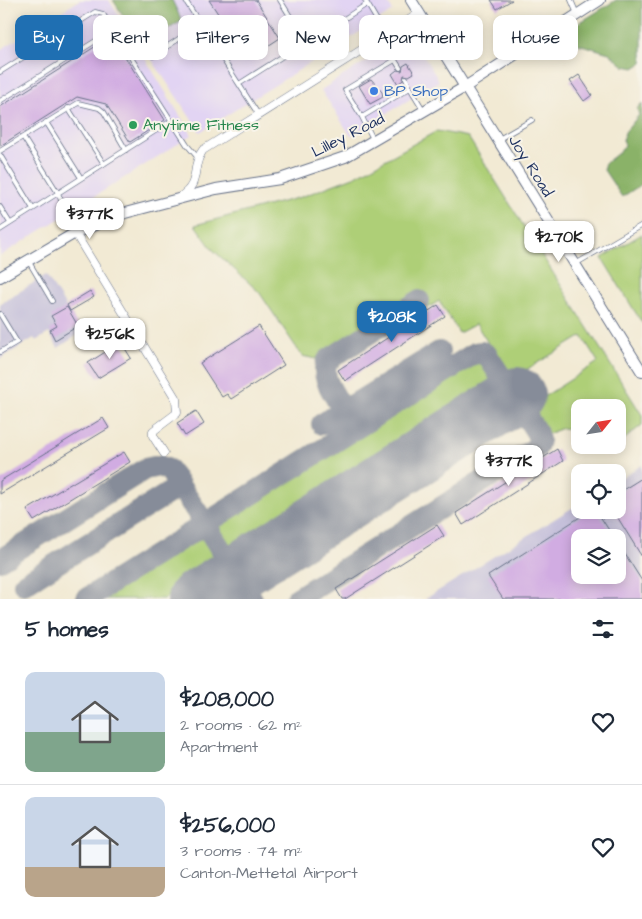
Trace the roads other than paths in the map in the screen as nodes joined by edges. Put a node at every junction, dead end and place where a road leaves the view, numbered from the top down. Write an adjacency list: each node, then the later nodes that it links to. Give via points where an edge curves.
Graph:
1 (185, 0): 9 (lane)
2 (280, 0): 6 (lane, via 301,34 309,38 316,37)
3 (412, 0): 7 (street, Joy Road)
4 (571, 0): 12 (lane)
5 (600, 0): 12 (street, Lilley Road)
6 (366, 2): 10 (lane)
7 (420, 13): 11 (street); 24 (street, Joy Road)
8 (104, 15): 21 (lane, via 95,12)
9 (195, 15)
10 (373, 15)
11 (417, 15)
12 (578, 15)
13 (93, 43): 26 (lane)
14 (359, 50): 29 (street)
15 (278, 59): 23 (lane)
16 (132, 60): 32 (lane)
17 (224, 60): 23 (lane)
18 (395, 60): 20 (lane); 30 (lane, via 345,90)
19 (507, 60): 24 (street, Lilley Road)
20 (400, 68)
21 (0, 72)
22 (406, 78): 25 (lane)
23 (239, 84): 29 (lane)
24 (465, 87): 28 (street, Lilley Road); 35 (street, Joy Road)
25 (410, 88): 28 (lane); 30 (lane)
26 (0, 101)
27 (68, 108): 33 (lane); 37 (lane, via 78,103 99,108); 40 (lane)
28 (424, 111): 36 (street, Lilley Road)
29 (258, 114): 39 (street, via 203,150)
30 (362, 117): 36 (lane)
31 (532, 120): 35 (lane)
32 (171, 121): 37 (lane); 39 (lane)
33 (46, 122): 34 (lane); 41 (lane)
34 (23, 137): 38 (lane); 42 (lane)
35 (498, 140): 51 (street, Joy Road)
36 (374, 141): 43 (street, Lilley Road, via 302,174)
37 (126, 150): 40 (lane)
38 (0, 153): 45 (lane)
39 (198, 158): 43 (street, via 193,184)
40 (104, 164): 41 (lane)
41 (82, 178): 42 (lane)
42 (58, 193): 45 (lane); 49 (lane)
43 (178, 198): 49 (street, Lilley Road, via 125,213)
44 (0, 207): 46 (lane)
45 (33, 208): 46 (lane)
46 (10, 223): 48 (lane)
47 (642, 224): 51 (lane)
48 (0, 230)
49 (75, 233): 50 (street, Lilley Road); 57 (street, via 176,399 177,413 153,436)
50 (28, 260): 52 (street, Lilley Road); 53 (lane)
51 (575, 264): 56 (street, Joy Road)
52 (0, 277)
53 (52, 301)
54 (0, 314): 55 (lane, via 17,342)
55 (0, 352)
56 (642, 372)
57 (164, 452)

